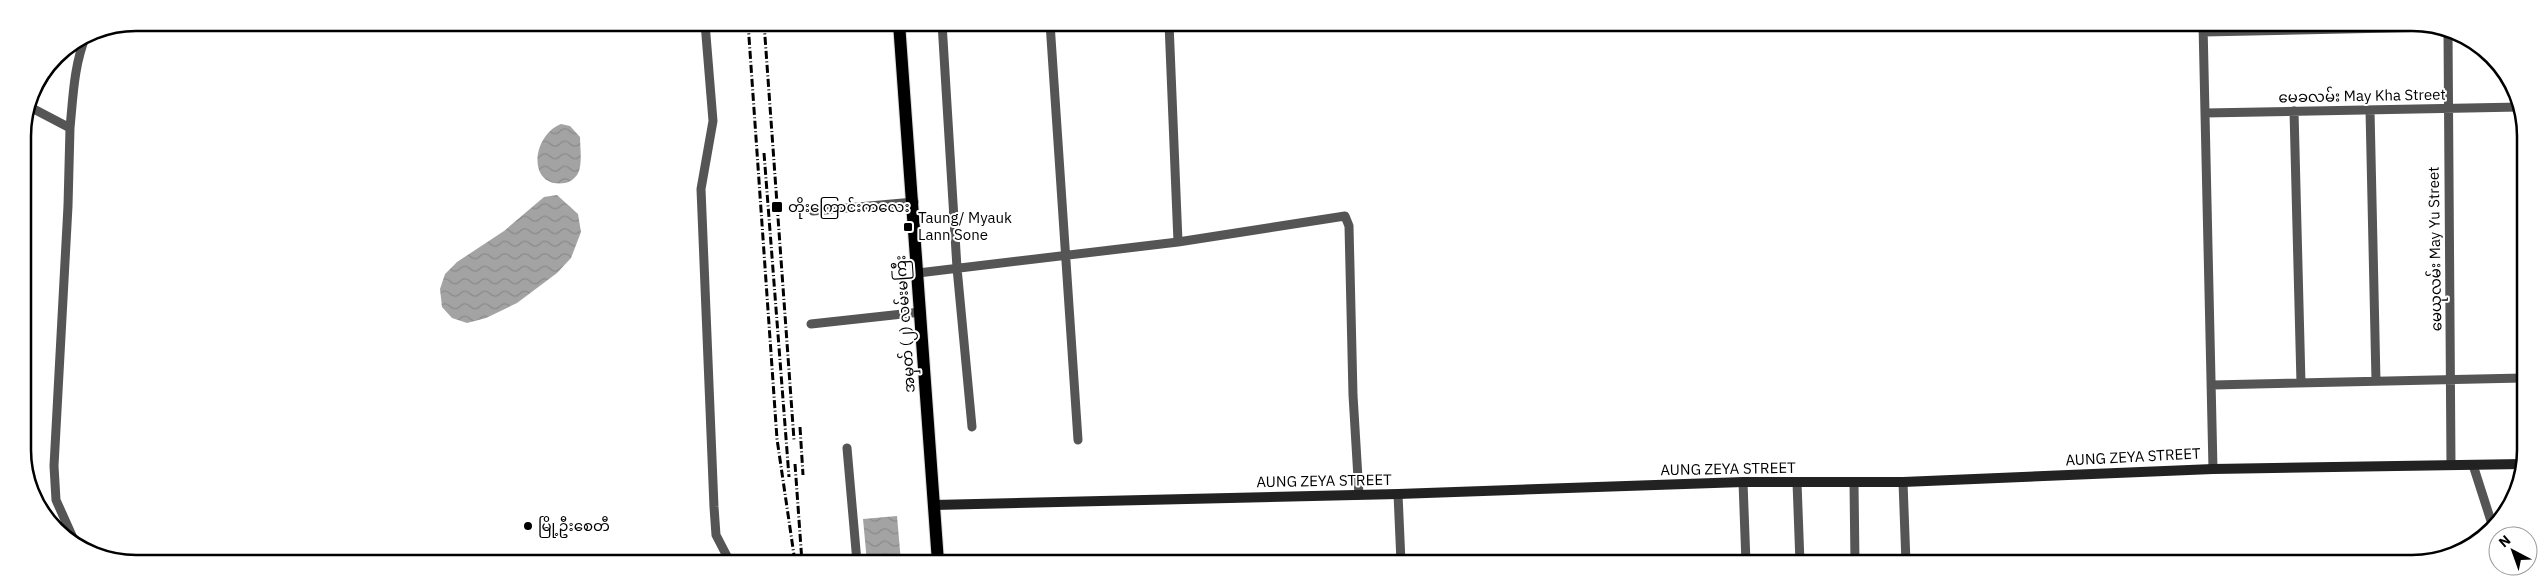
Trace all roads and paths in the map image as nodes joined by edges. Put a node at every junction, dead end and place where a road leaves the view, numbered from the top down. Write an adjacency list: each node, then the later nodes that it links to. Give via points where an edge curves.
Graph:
1 (706, 31): 45 (street, via 713,121 700,189 716,535)
2 (900, 31): 16 (main road, အမှတ် (၂) လမ်းမကြီး)
3 (942, 31): 20 (street)
4 (1051, 31): 19 (street)
5 (1169, 31): 18 (street)
6 (2203, 31): 14 (street)
7 (2448, 38): 10 (street, မေယုလမ်း May Yu Street)
8 (82, 46): 15 (street)
9 (2512, 107): 10 (street, မေခလမ်း May Kha Street)
10 (2447, 108): 12 (street, မေခလမ်း May Kha Street); 25 (street, မေယုလမ်း May Yu Street)
11 (35, 110): 15 (street)
12 (2370, 110): 13 (street, မေခလမ်း May Kha Street); 26 (street)
13 (2294, 111): 14 (street, မေခလမ်း May Kha Street); 27 (street)
14 (2205, 113): 28 (street)
15 (70, 128): 44 (street, via 54,466 56,500)
16 (914, 202): 17 (street); 21 (main road, အမှတ် (၂) လမ်းမကြီး)
17 (813, 212)
18 (1178, 242): 19 (street); 41 (street, via 1336,216 1348,219)
19 (1065, 256): 20 (street); 30 (street)
20 (957, 268): 21 (street); 29 (street)
21 (918, 273): 22 (main road, အမှတ် (၂) လမ်းမကြီး)
22 (921, 312): 23 (street); 42 (main road, အမှတ် (၂) လမ်းမကြီး)
23 (812, 324)
24 (2517, 378): 25 (street)
25 (2450, 380): 26 (street); 33 (street, မေယုလမ်း May Yu Street)
26 (2376, 382): 27 (street)
27 (2301, 383): 28 (street)
28 (2212, 385): 35 (street)
29 (972, 427)
30 (1078, 440)
31 (848, 448): 46 (street)
32 (2516, 464): 34 (street, AUNG ZEYA STREET)
33 (2451, 465): 34 (street, AUNG ZEYA STREET); 35 (street, AUNG ZEYA STREET)
34 (2473, 465): 43 (street)
35 (2213, 469): 38 (street, AUNG ZEYA STREET)
36 (1743, 482): 37 (street, AUNG ZEYA STREET); 40 (street, AUNG ZEYA STREET); 49 (street)
37 (1797, 482): 39 (street, AUNG ZEYA STREET); 50 (street)
38 (1903, 482): 39 (street, AUNG ZEYA STREET); 52 (street)
39 (1854, 484): 51 (street)
40 (1398, 494): 41 (street, AUNG ZEYA STREET); 48 (street)
41 (1359, 495): 42 (street, AUNG ZEYA STREET)
42 (934, 505): 47 (main road, အမှတ် (၂) လမ်းမကြီး)
43 (2491, 519)
44 (70, 531)
45 (726, 555)
46 (856, 555)
47 (938, 555)
48 (1401, 555)
49 (1746, 555)
50 (1800, 555)
51 (1856, 555)
52 (1906, 555)

